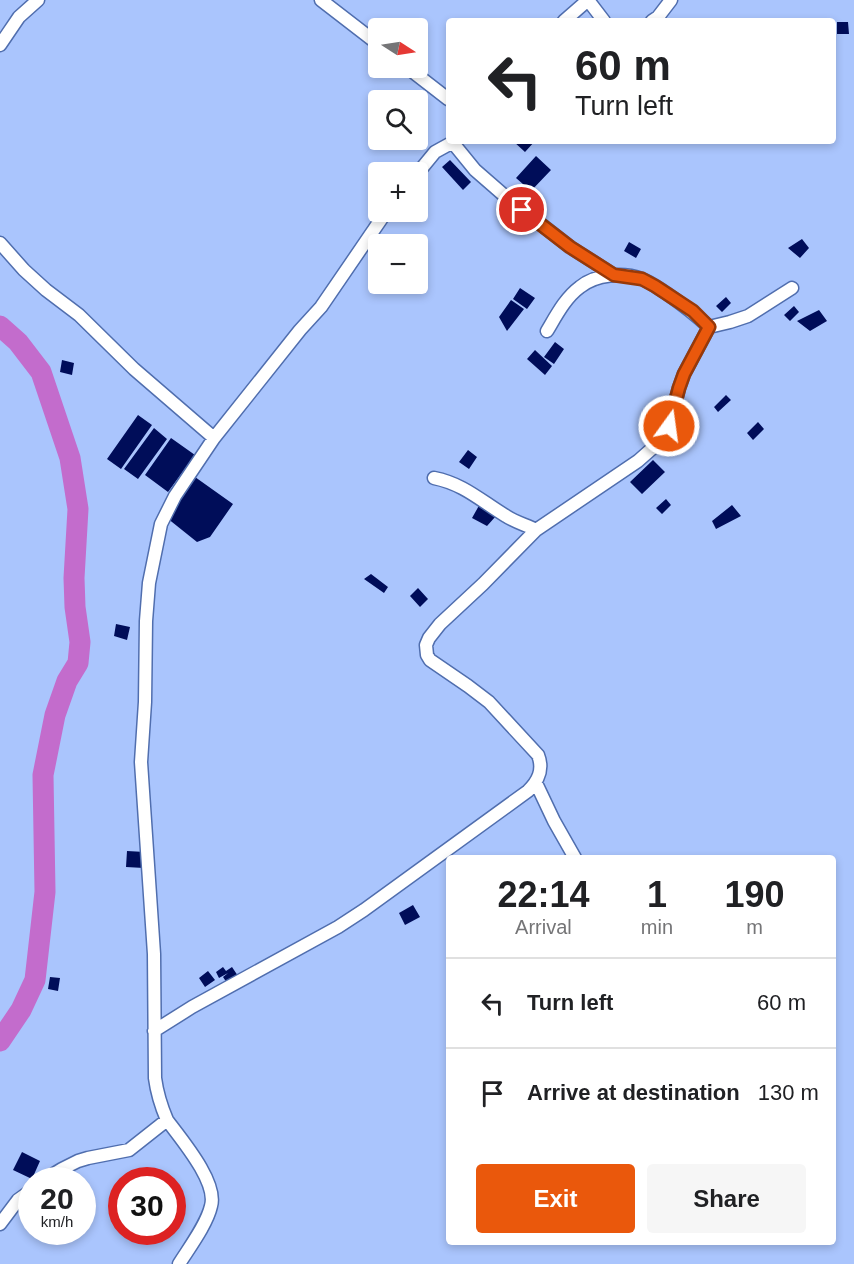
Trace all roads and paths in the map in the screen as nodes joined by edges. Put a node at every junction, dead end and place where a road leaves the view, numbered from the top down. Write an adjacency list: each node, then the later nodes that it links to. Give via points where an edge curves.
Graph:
1 (38, 0): 9 (street, via 19,17)
2 (321, 0): 8 (street)
3 (588, 0): 5 (street); 6 (street)
4 (671, 0): 7 (street)
5 (567, 18)
6 (602, 18)
7 (656, 18)
8 (368, 36)
9 (0, 45)
10 (421, 78): 11 (street)
11 (446, 97)
12 (450, 144): 14 (street)
13 (456, 144): 17 (street, via 475,170 506,197 570,247)
14 (427, 162)
15 (379, 222): 21 (street, via 321,307)
16 (0, 243): 21 (street, via 24,270)
17 (614, 275): 19 (street, via 642,279 655,286 693,311); 20 (street, via 580,287 563,304)
18 (792, 288): 19 (street, via 748,315)
19 (709, 327): 23 (street, via 684,374 660,443)
20 (547, 332)
21 (214, 438): 26 (street, via 164,516 149,583 141,762 154,954)
22 (434, 478): 23 (street, via 458,484 507,517)
23 (536, 530): 24 (street, via 440,624 429,638 426,655 489,702 538,755 541,762)
24 (537, 783): 25 (street); 26 (street, via 338,927 192,1006)
25 (573, 855)
26 (154, 1031): 27 (street, via 157,1091)
27 (167, 1120): 28 (street, via 129,1150); 31 (street, via 194,1156 213,1198)
28 (66, 1167)
29 (18, 1200): 30 (street)
30 (0, 1224)
31 (179, 1264)

